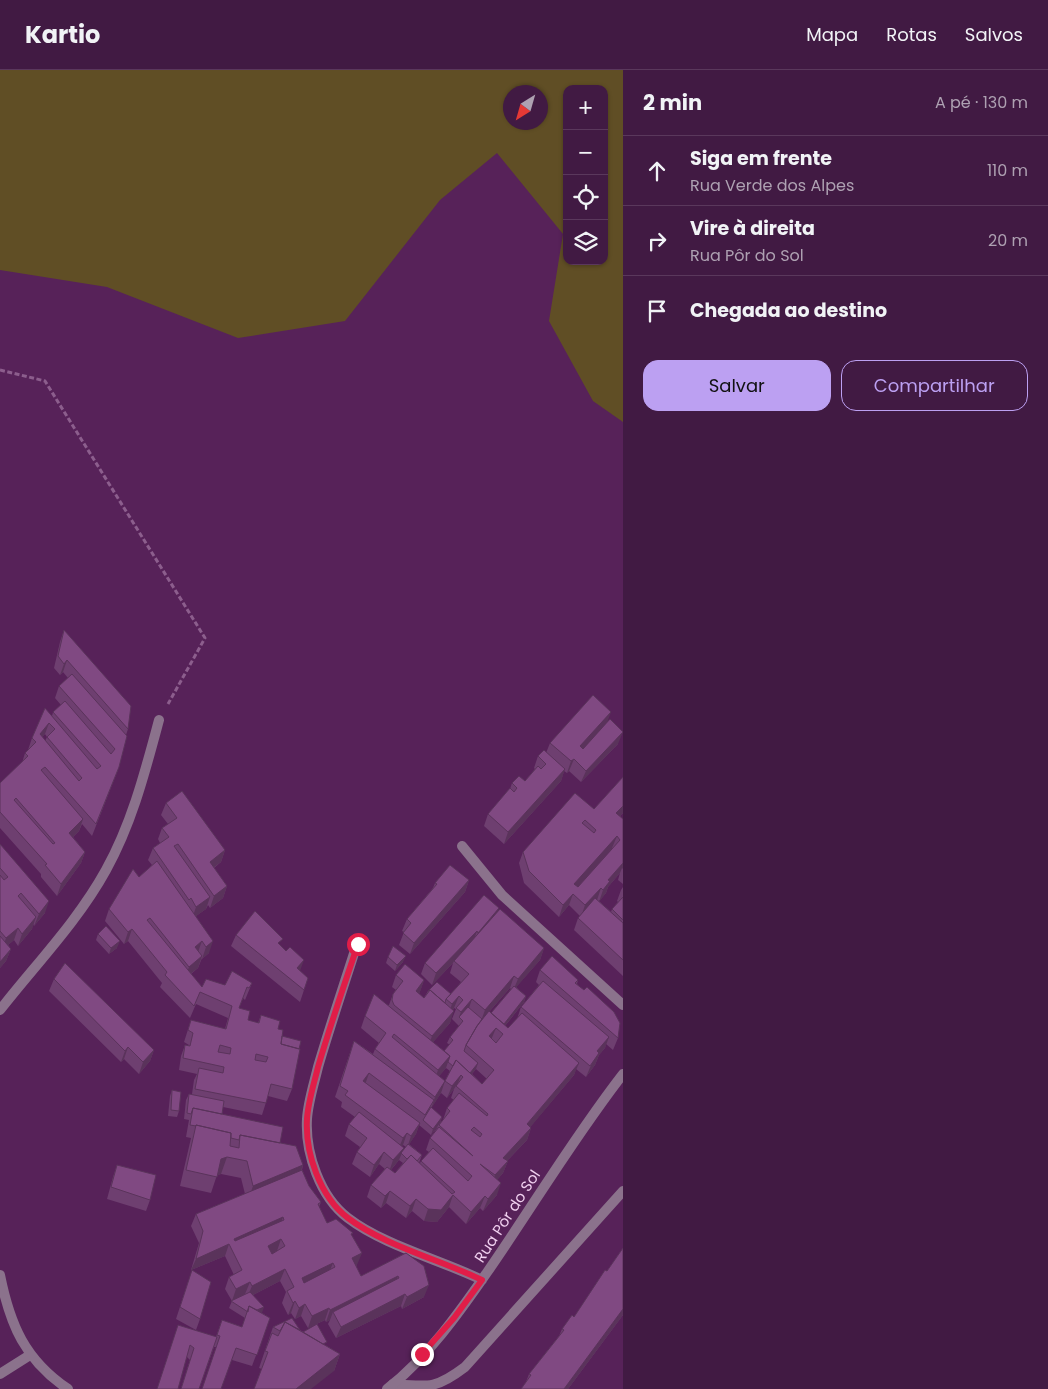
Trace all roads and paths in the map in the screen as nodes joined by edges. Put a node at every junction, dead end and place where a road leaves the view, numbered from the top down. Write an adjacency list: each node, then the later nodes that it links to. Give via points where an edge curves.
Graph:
1 (0, 370): 2 (path, via 45,381 205,638)
2 (159, 720): 6 (street, via 136,805 106,870 80,910)
3 (462, 846): 5 (street, via 502,895)
4 (358, 944): 10 (street, via 311,1093 307,1119 308,1146 319,1178 324,1191 346,1217 361,1227)
5 (623, 1005)
6 (0, 1010)
7 (623, 1074): 10 (street, Rua Pôr do Sol)
8 (623, 1191): 13 (street, via 465,1367 446,1382 424,1387)
9 (0, 1275): 11 (street, via 15,1327)
10 (482, 1280): 13 (street, Rua Pôr do Sol, via 454,1318)
11 (30, 1354): 12 (street); 14 (street, via 41,1368)
12 (0, 1374)
13 (390, 1386)
14 (68, 1389)

